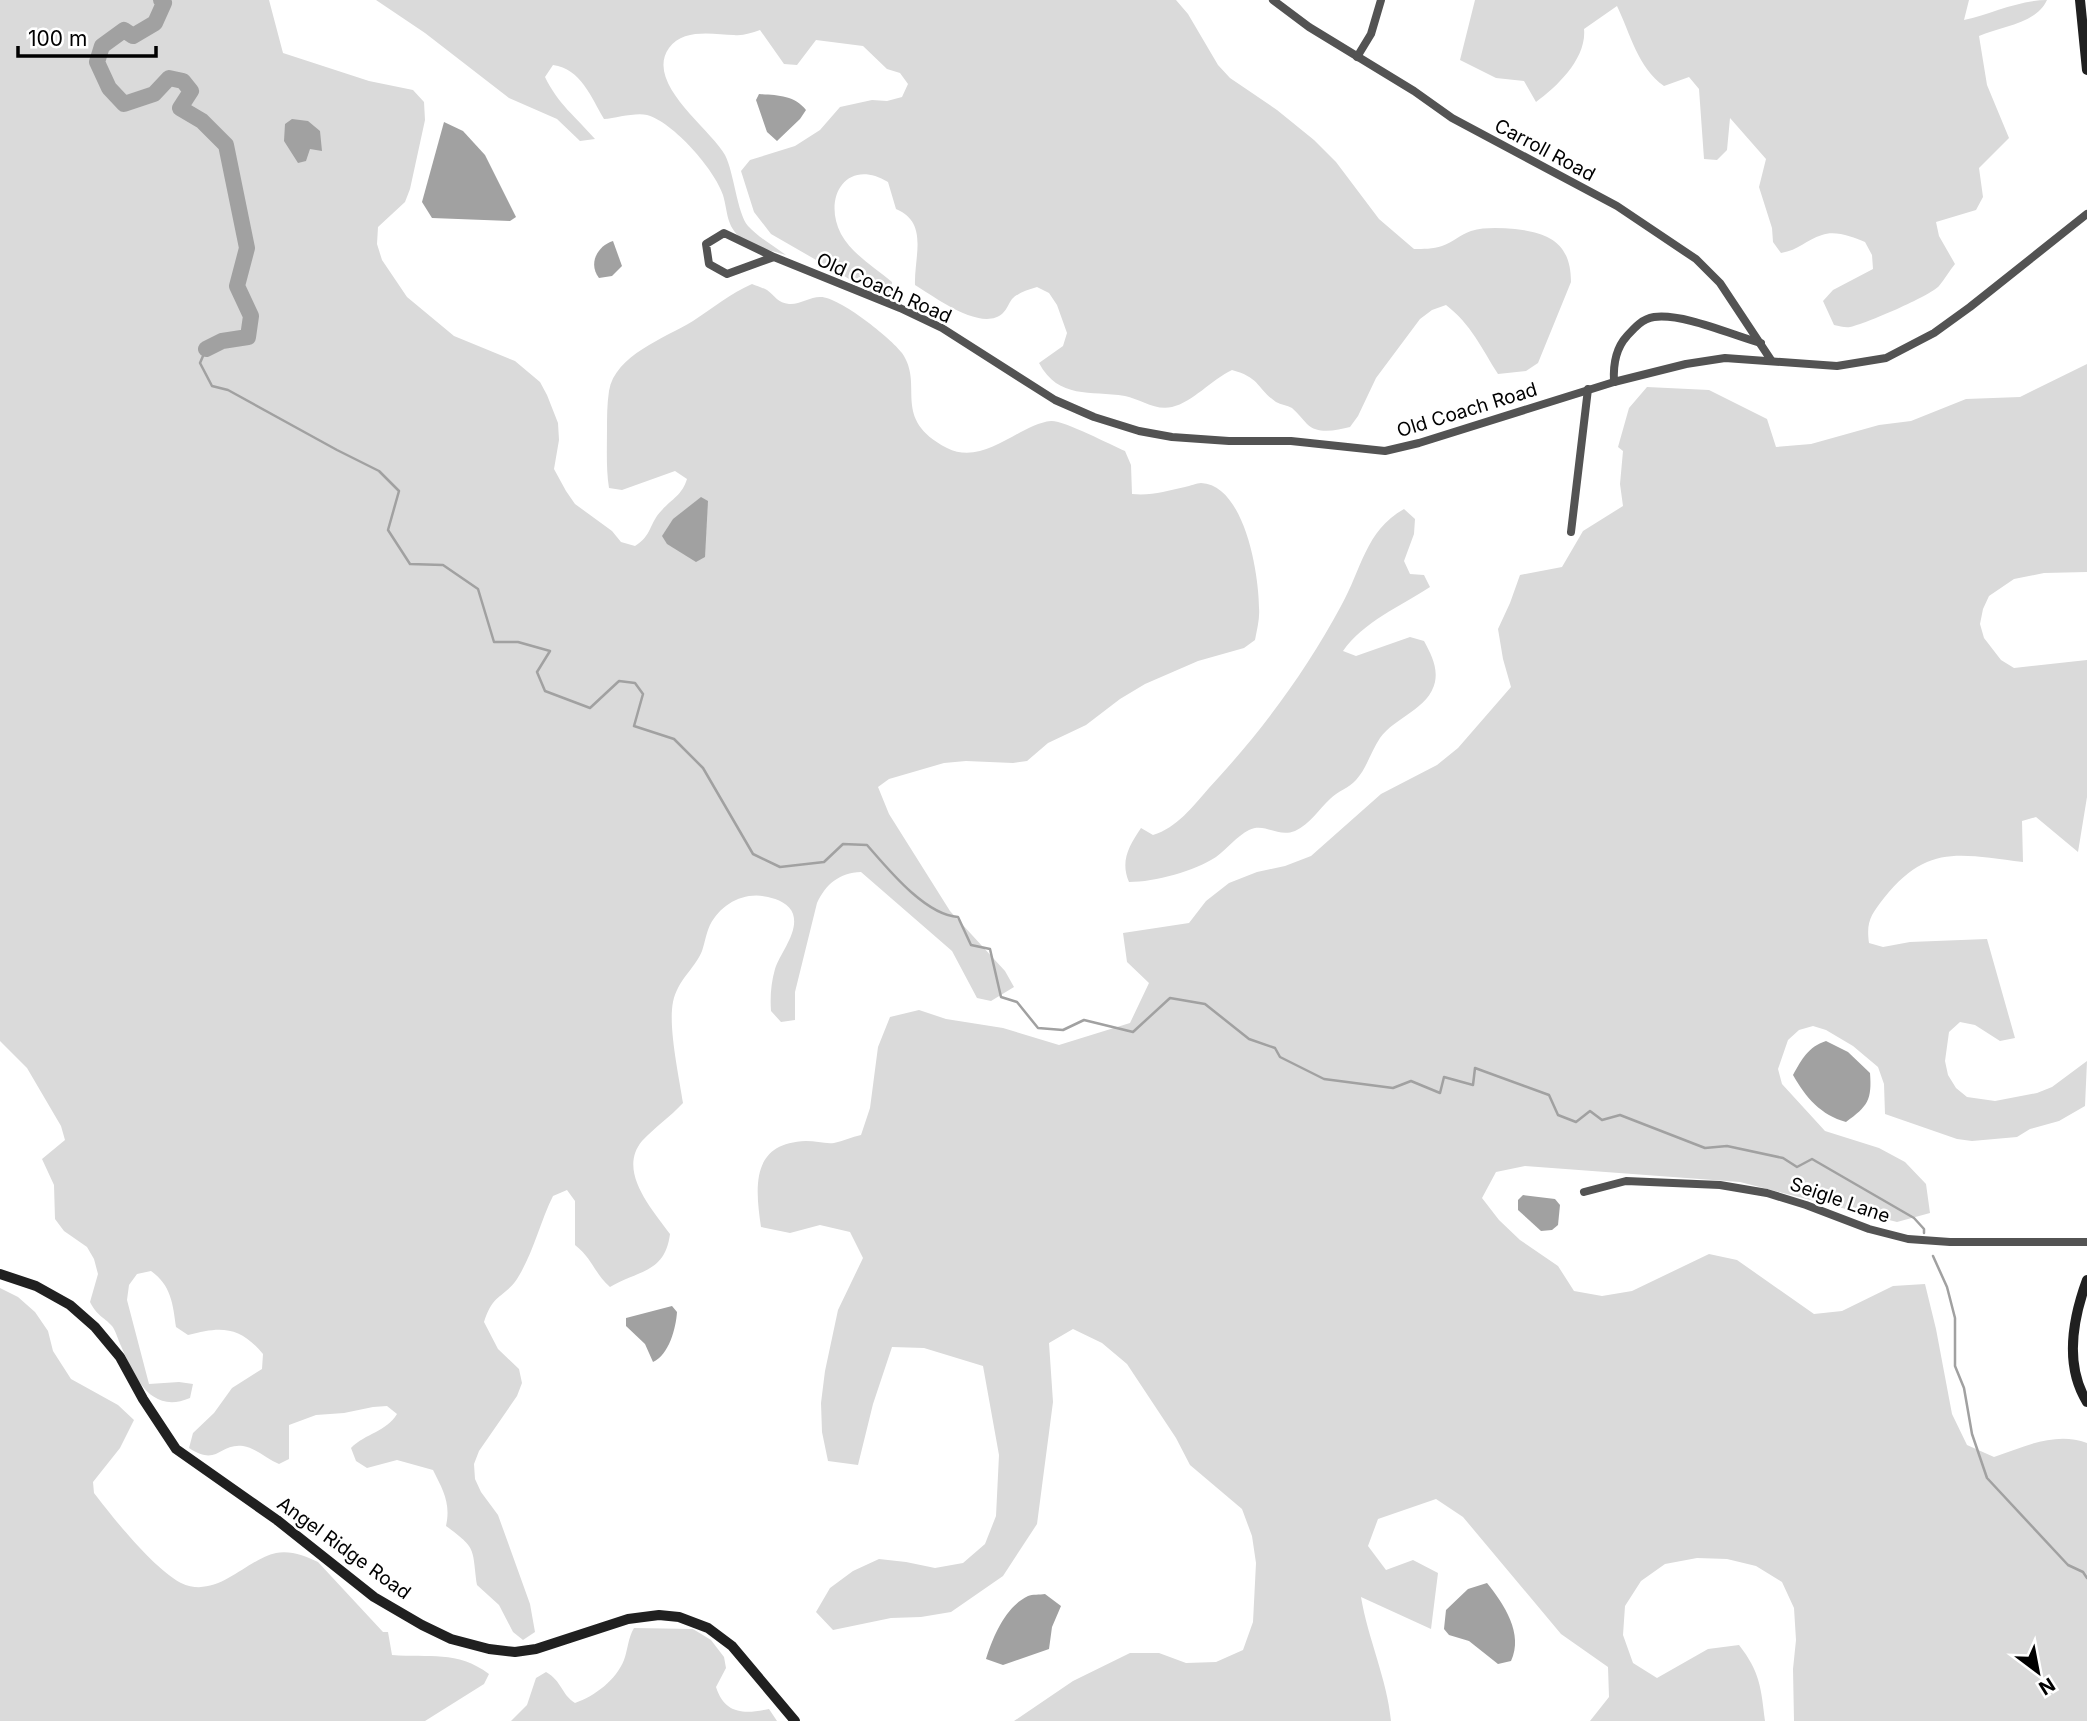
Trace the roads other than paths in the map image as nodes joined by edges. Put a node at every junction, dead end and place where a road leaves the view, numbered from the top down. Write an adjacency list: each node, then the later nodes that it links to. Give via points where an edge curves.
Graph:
1 (1273, 0): 4 (street, Carroll Road)
2 (1381, 0): 4 (street, via 1371,34)
3 (2080, 0): 5 (street)
4 (1357, 57): 8 (street, Carroll Road, via 1464,125 1662,235 1713,275)
5 (2087, 70)
6 (2087, 214): 9 (street, Old Coach Road, via 1970,307 1902,351 1842,366)
7 (774, 257): 7 (street, Old Coach Road, via 727,274 709,264 706,244 723,233); 11 (street, Old Coach Road, via 942,328 1055,400 1150,433 1385,451)
8 (1761, 343): 9 (street, Carroll Road); 10 (street, via 1692,322 1652,317 1622,341 1613,364)
9 (1771, 360): 10 (street, Old Coach Road, via 1686,364)
10 (1614, 382): 11 (street, Old Coach Road)
11 (1588, 389): 12 (street)
12 (1571, 532)
13 (1584, 1192): 14 (street, Seigle Lane, via 1626,1181 1720,1185 1766,1192 1908,1239)
14 (2087, 1242)
15 (0, 1274): 18 (street, Angel Ridge Road, via 36,1286 70,1305 95,1327 120,1357 176,1449 277,1520 374,1597 422,1625 451,1639 515,1652 628,1619 679,1617 708,1628 732,1646)
16 (2087, 1280): 17 (street, via 2072,1342 2075,1372)
17 (2087, 1402)
18 (795, 1721)

